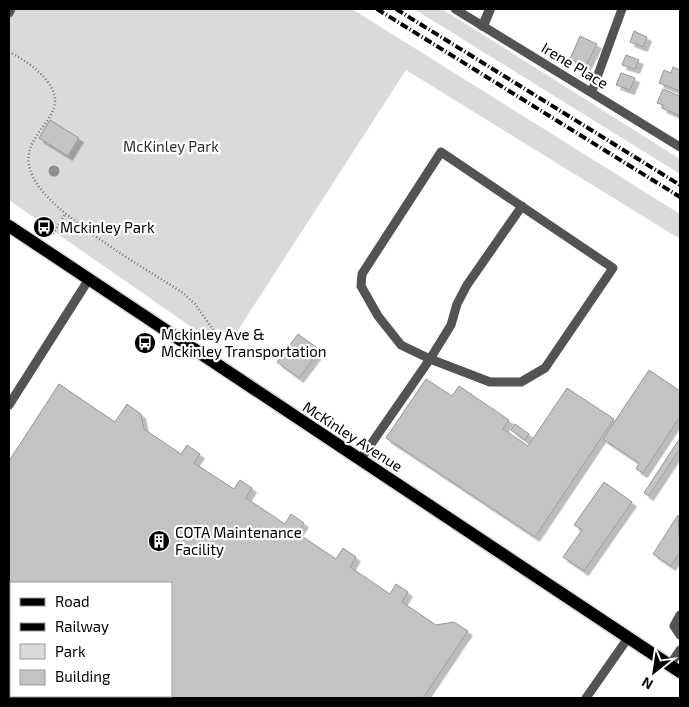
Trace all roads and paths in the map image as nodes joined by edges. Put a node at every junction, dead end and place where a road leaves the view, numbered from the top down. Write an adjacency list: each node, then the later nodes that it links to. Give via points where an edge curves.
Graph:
1 (11, 9): 5 (lane)
2 (455, 9): 6 (lane, Irene Place)
3 (490, 9): 6 (street)
4 (622, 9): 8 (lane)
5 (9, 13)
6 (483, 26): 8 (lane, Irene Place)
7 (9, 52): 11 (path, via 34,68 54,93 52,111 31,147 30,166 36,182)
8 (592, 91): 9 (lane, Irene Place)
9 (680, 147)
10 (522, 206): 16 (lane, via 467,285 451,325); 16 (lane, via 613,268 545,368 521,382 490,382); 16 (lane, via 441,152 362,274 361,286 378,316 402,345)
11 (66, 214): 13 (path); 15 (path, via 183,293 196,304)
12 (9, 226): 14 (main road, McKinley Avenue)
13 (53, 234)
14 (88, 279): 17 (lane); 18 (main road, McKinley Avenue)
15 (217, 335)
16 (430, 359): 18 (lane)
17 (9, 406)
18 (360, 460): 21 (main road, McKinley Avenue)
19 (680, 615): 20 (lane, via 674,626)
20 (680, 635)
21 (628, 638): 23 (main road, McKinley Avenue); 24 (lane)
22 (680, 650): 23 (lane)
23 (675, 669)
24 (586, 698)

